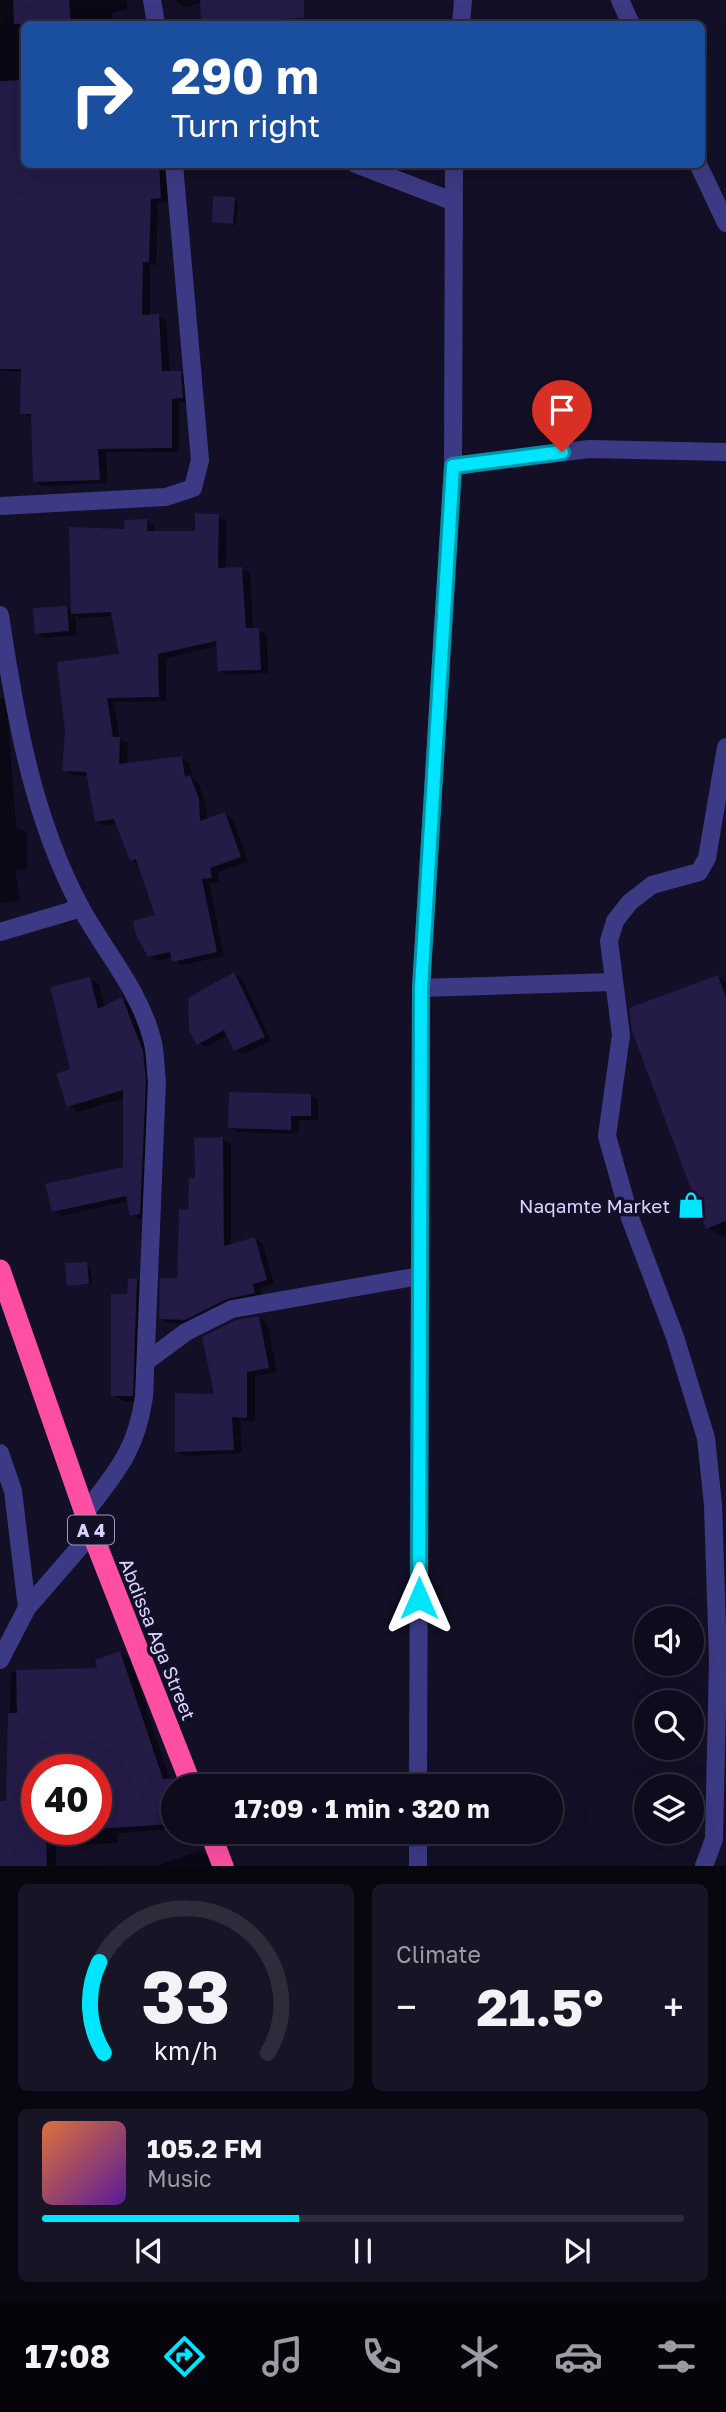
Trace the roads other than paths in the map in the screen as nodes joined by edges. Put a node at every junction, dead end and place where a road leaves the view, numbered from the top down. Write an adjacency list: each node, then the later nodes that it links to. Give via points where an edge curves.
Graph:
1 (152, 0): 4 (street)
2 (463, 0): 5 (street)
3 (620, 0): 6 (street)
4 (156, 21)
5 (461, 21)
6 (630, 21)
7 (174, 168): 15 (street, via 200,460 193,488 166,497)
8 (366, 168): 11 (street)
9 (454, 168): 11 (street)
10 (700, 168): 12 (street)
11 (452, 201): 14 (street)
12 (726, 223)
13 (726, 452): 14 (street, via 589,449)
14 (453, 466): 21 (street)
15 (0, 506)
16 (0, 615): 18 (street, via 24,757)
17 (726, 747): 20 (street, via 707,858 699,872 652,886 622,912 608,941)
18 (81, 908): 19 (street); 24 (street, via 125,975 153,1042 157,1082)
19 (0, 932)
20 (613, 982): 21 (street); 36 (street, via 621,1035 607,1136 630,1218 706,1438 713,1505 718,1777 714,1839)
21 (421, 988): 23 (street)
22 (0, 1270): 26 (highway, Abdissa Aga Street / A 4)
23 (420, 1276): 24 (street, via 232,1309 186,1332); 31 (street)
24 (148, 1361): 26 (street, via 139,1429 125,1460)
25 (0, 1453): 28 (street, via 13,1491)
26 (85, 1513): 27 (highway, Abdissa Aga Street / A 4)
27 (92, 1533): 28 (street); 30 (highway, Abdissa Aga Street / A 4)
28 (27, 1608): 29 (street)
29 (0, 1660)
30 (187, 1774)
31 (418, 1774)
32 (215, 1844): 34 (highway)
33 (418, 1844): 35 (street)
34 (223, 1866)
35 (418, 1866)
36 (704, 1866)

